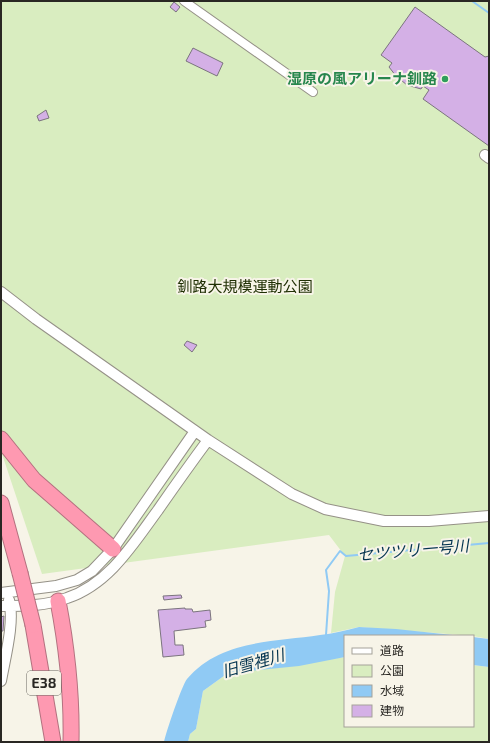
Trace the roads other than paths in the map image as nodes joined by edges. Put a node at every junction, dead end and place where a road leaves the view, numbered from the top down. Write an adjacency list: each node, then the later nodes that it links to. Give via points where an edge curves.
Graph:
1 (184, 1): 2 (street)
2 (313, 92)
3 (1, 292): 4 (street)
4 (195, 431): 6 (street); 7 (street)
5 (1, 439): 14 (highway, via 34,480)
6 (208, 440): 9 (street); 10 (street, via 292,494 349,515 384,521 429,521)
7 (151, 495): 9 (street); 12 (street)
8 (1, 503): 15 (highway, E38)
9 (163, 503): 13 (street)
10 (489, 516)
11 (1, 525): 15 (highway, E38)
12 (126, 529): 13 (street); 14 (street)
13 (138, 537): 14 (street)
14 (118, 553): 17 (street); 17 (street, via 106,575 86,589)
15 (18, 574): 19 (highway, E38)
16 (4, 592): 17 (street); 18 (street)
17 (57, 594): 18 (street, via 41,605); 23 (highway, via 66,642 72,705)
18 (6, 606): 20 (street)
19 (30, 625): 21 (highway, E38); 22 (highway, E38)
20 (1, 681)
21 (48, 742)
22 (53, 742)
23 (71, 742)

